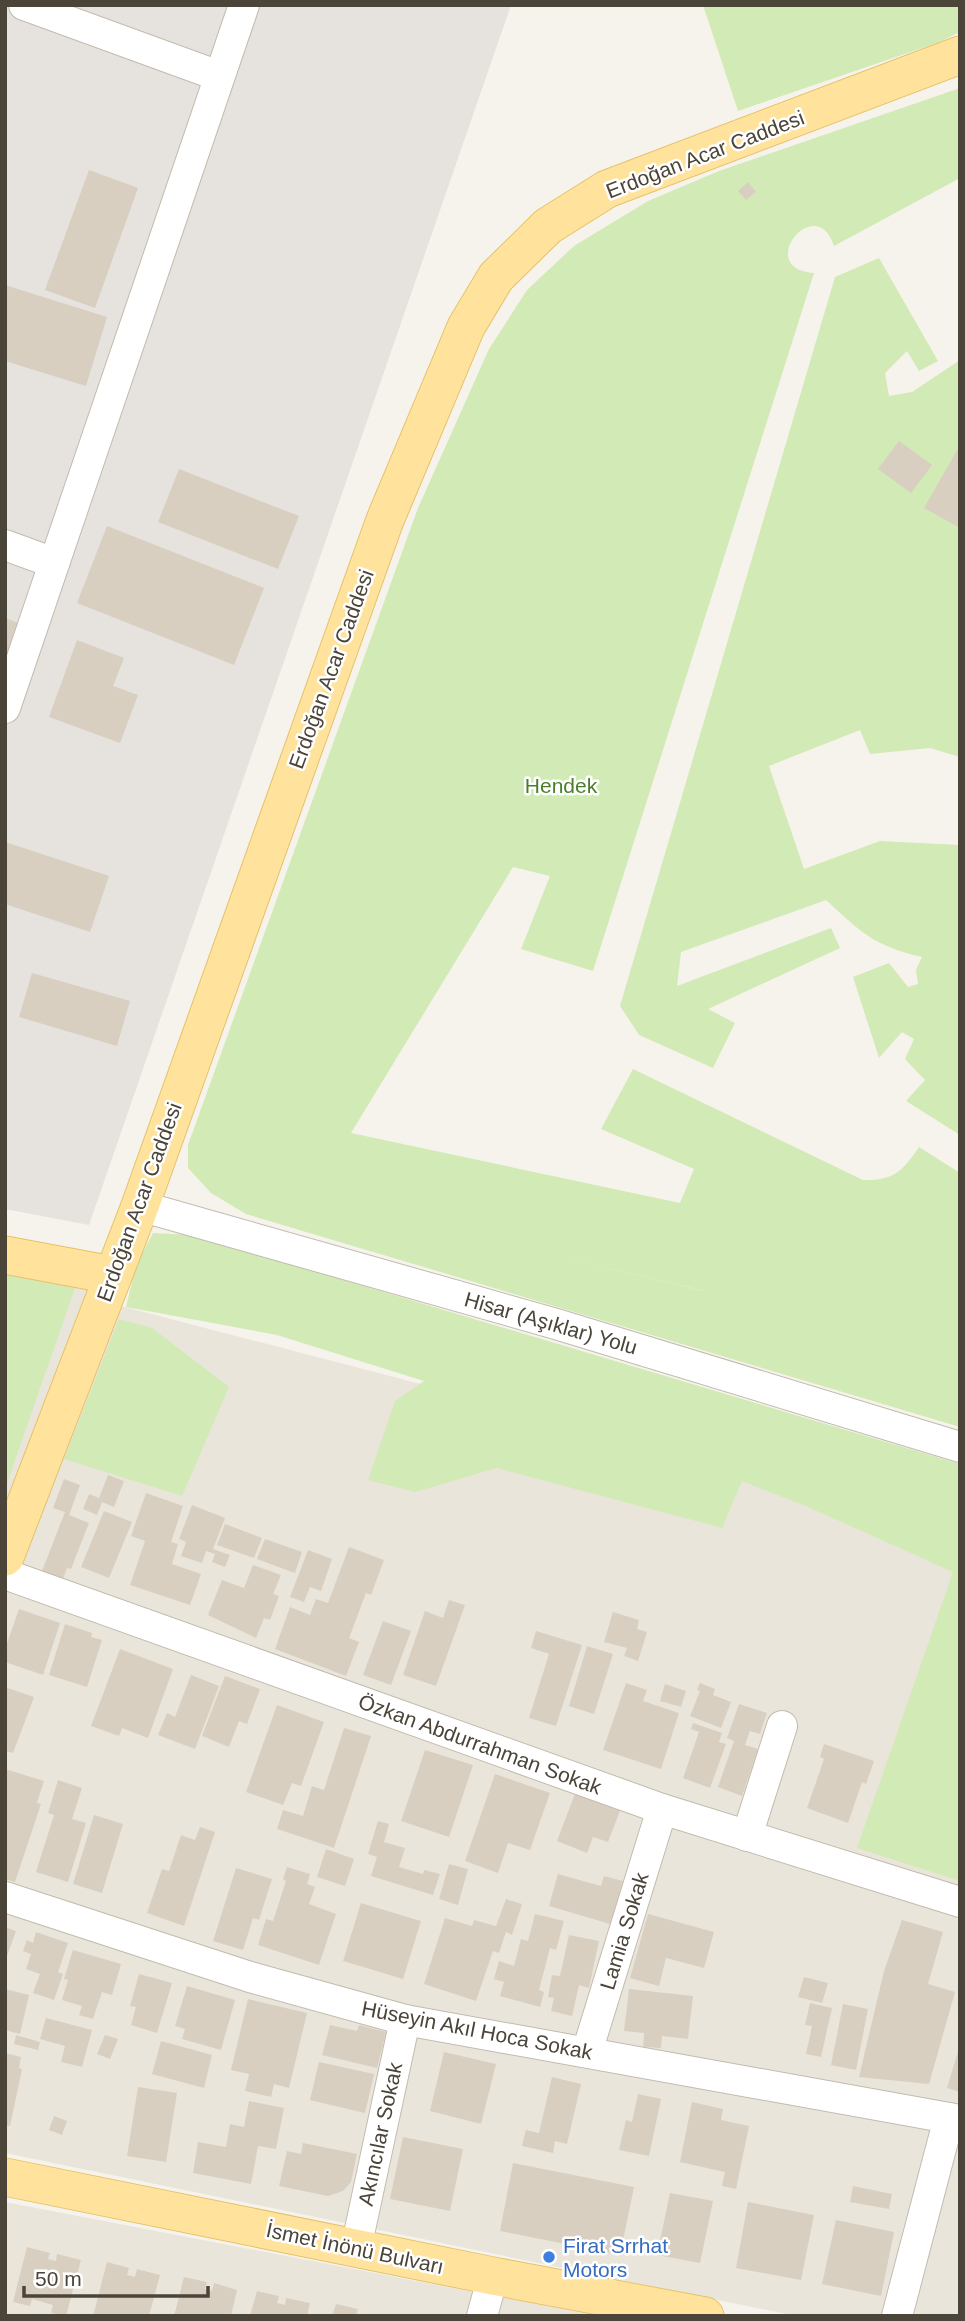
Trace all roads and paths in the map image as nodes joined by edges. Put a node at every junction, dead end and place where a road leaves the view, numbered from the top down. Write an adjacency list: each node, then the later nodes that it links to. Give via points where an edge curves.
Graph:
1 (24, 5): 4 (street)
2 (244, 5): 4 (street)
3 (960, 55): 8 (main road, Erdoğan Acar Caddesi, via 607,189 548,226 496,277 466,327 386,520)
4 (219, 76): 6 (street)
5 (5, 545): 6 (street)
6 (54, 563): 7 (street)
7 (5, 709)
8 (140, 1206): 10 (main road, Erdoğan Acar Caddesi); 11 (street, Hisar (Aşıklar) Yolu, via 556,1324)
9 (5, 1255): 10 (main road)
10 (112, 1275): 12 (main road, Erdoğan Acar Caddesi)
11 (960, 1447)
12 (5, 1557)
13 (5, 1574): 15 (street, Özkan Abdurrahman Sokak)
14 (782, 1726): 16 (street)
15 (662, 1809): 16 (street, Özkan Abdurrahman Sokak); 20 (street, Lamia Sokak)
16 (747, 1836): 18 (street, Özkan Abdurrahman Sokak)
17 (5, 1897): 19 (street, Hüseyin Akıl Hoca Sokak, via 250,1977)
18 (960, 1902)
19 (405, 2020): 20 (street, Hüseyin Akıl Hoca Sokak); 23 (street, Akıncılar Sokak)
20 (587, 2052): 21 (street, Hüseyin Akıl Hoca Sokak)
21 (954, 2119): 27 (street)
22 (5, 2177): 23 (main road, İsmet İnönü Bulvarı)
23 (356, 2248): 24 (main road, İsmet İnönü Bulvarı)
24 (493, 2276): 25 (main road, İsmet İnönü Bulvarı); 26 (street)
25 (690, 2314)
26 (482, 2316)
27 (897, 2316)

